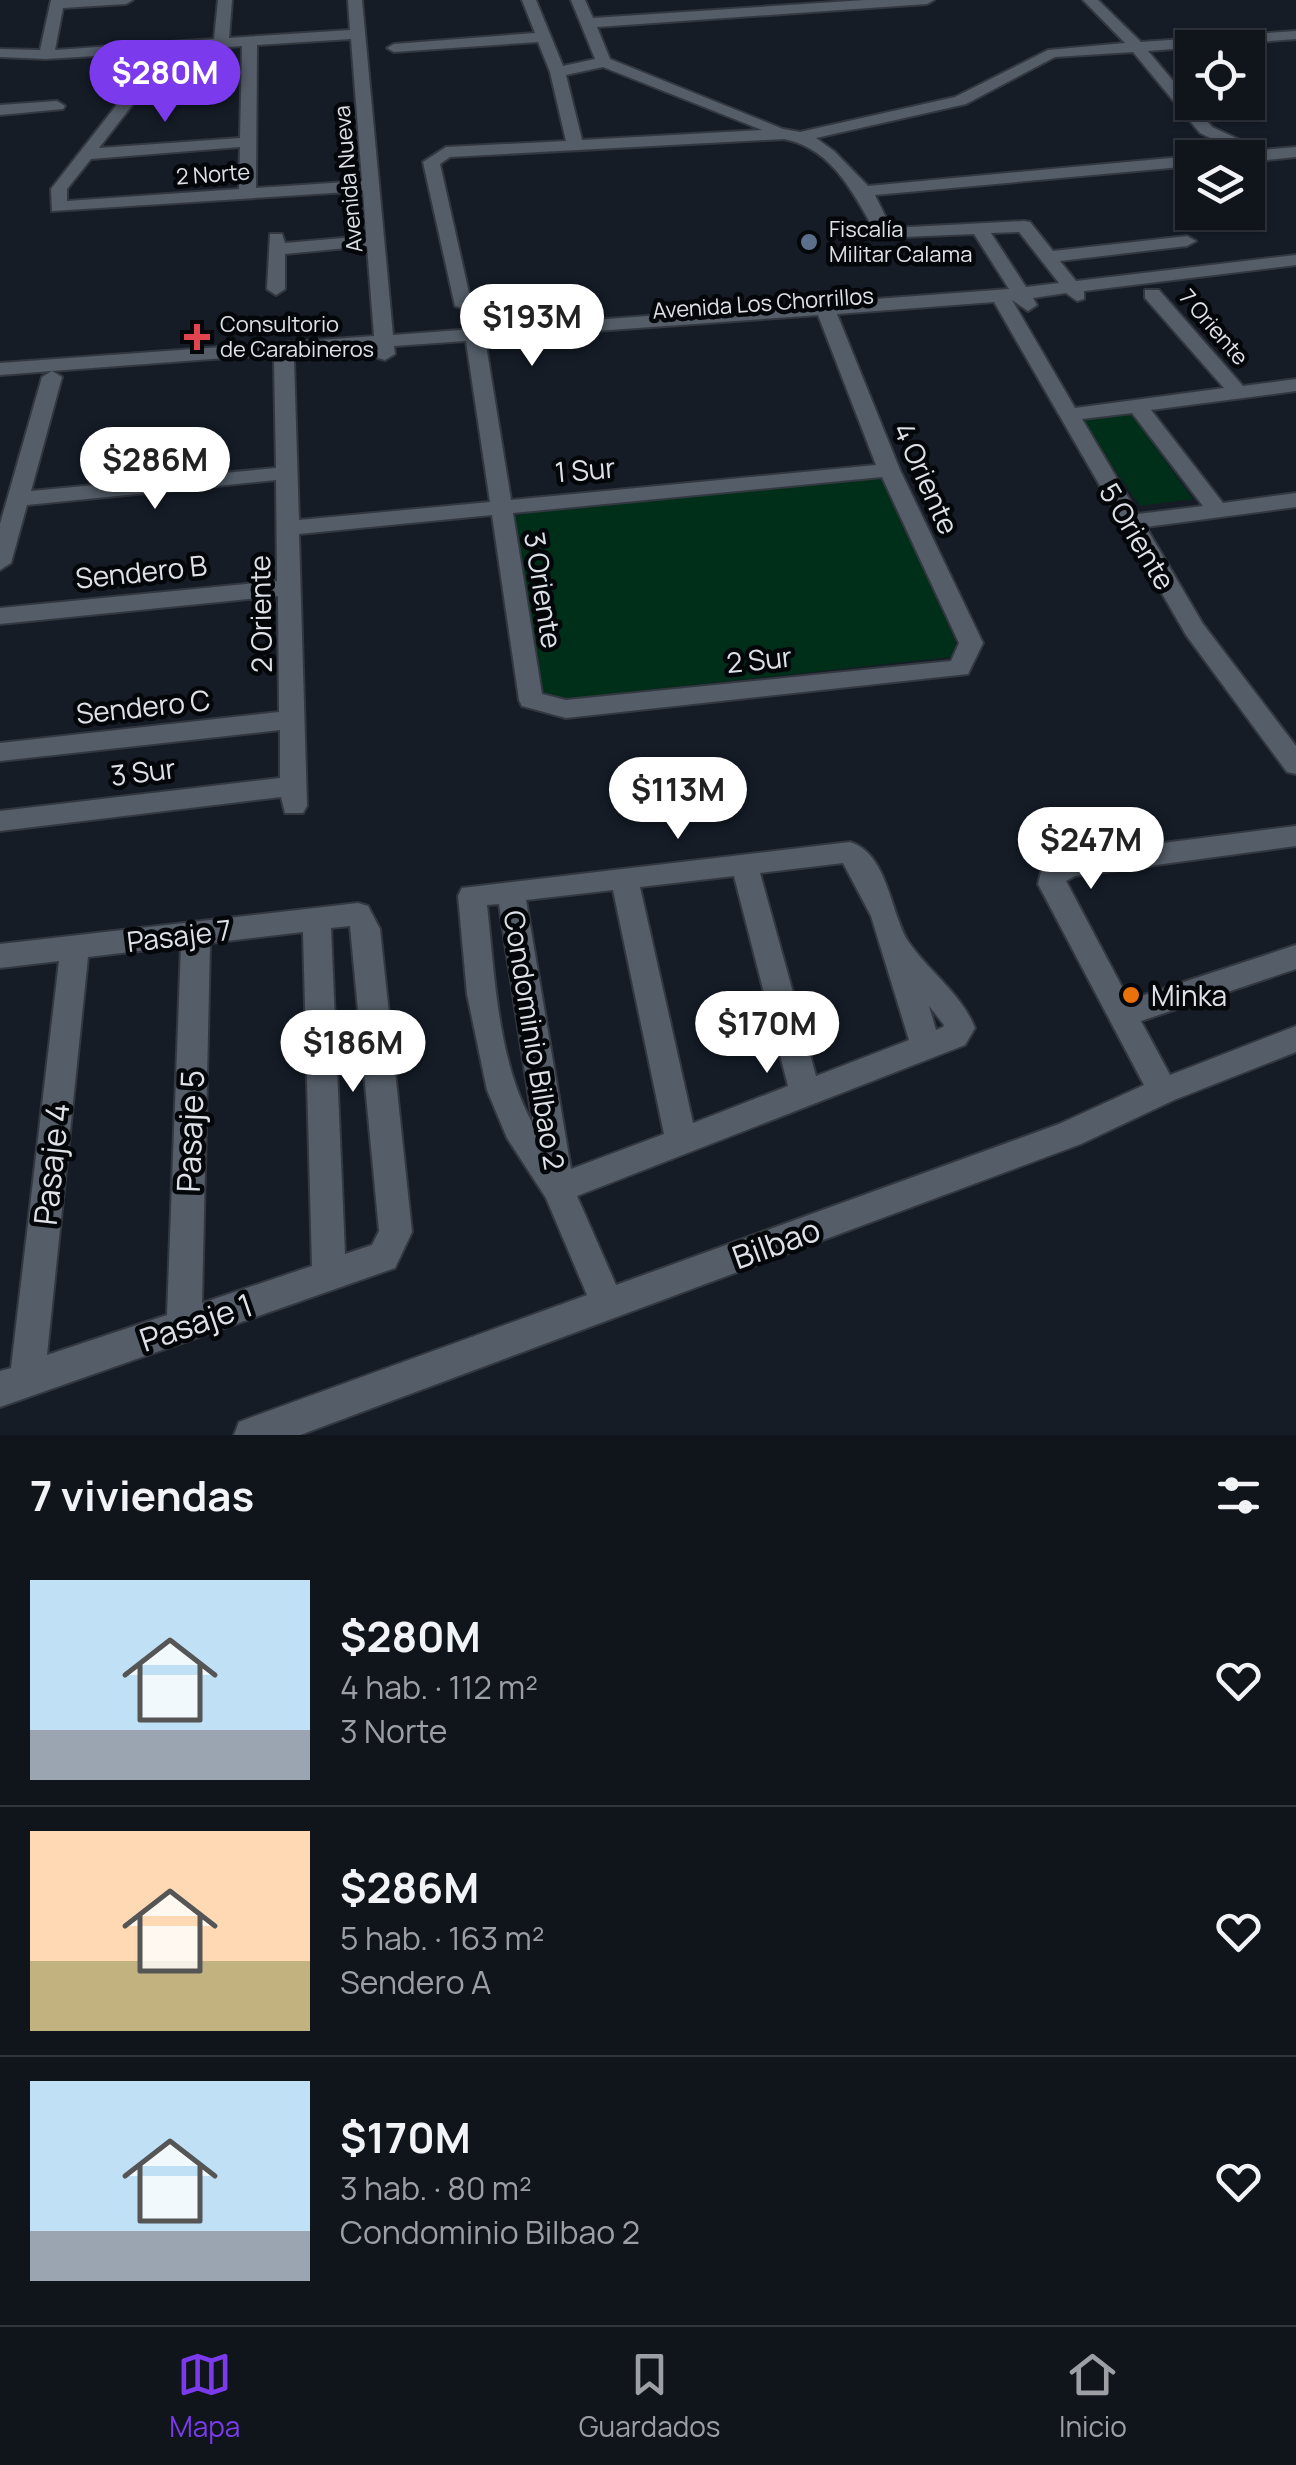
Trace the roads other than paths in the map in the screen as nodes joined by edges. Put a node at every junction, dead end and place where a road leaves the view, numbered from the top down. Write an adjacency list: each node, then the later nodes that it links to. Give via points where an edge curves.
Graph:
1 (126, 0): 8 (street)
2 (225, 0): 14 (street)
3 (354, 0): 10 (street, Avenida Nueva)
4 (529, 0): 12 (street)
5 (578, 0): 9 (street)
6 (927, 0): 9 (street)
7 (1090, 0): 15 (street)
8 (58, 2): 19 (street)
9 (590, 24): 20 (street)
10 (358, 34): 13 (street); 35 (street, Avenida Nueva)
11 (1296, 36): 15 (street)
12 (544, 37): 17 (street); 21 (street)
13 (250, 42): 14 (street); 29 (street)
14 (221, 43): 16 (street)
15 (1137, 47): 24 (street); 26 (street, via 1053,54 960,101)
16 (169, 48): 19 (street); 32 (street)
17 (394, 48)
18 (0, 53): 19 (street)
19 (46, 55)
20 (604, 62): 21 (street); 25 (street)
21 (558, 72): 30 (street)
22 (58, 106): 23 (street)
23 (0, 110)
24 (1206, 130): 27 (street); 28 (street)
25 (784, 134): 26 (street); 30 (street)
26 (806, 136): 36 (street)
27 (1204, 140)
28 (1227, 140)
29 (248, 142): 32 (street); 37 (street)
30 (575, 144): 47 (street, via 446,152 431,162)
31 (1296, 152): 33 (street)
32 (86, 154): 37 (street, 2 Norte, via 59,189 58,207)
33 (1265, 155)
34 (1175, 163): 36 (street)
35 (371, 185): 37 (street, 2 Norte); 39 (street, Avenida Nueva)
36 (864, 190): 38 (street, via 886,234)
37 (248, 194)
38 (980, 229): 41 (street, via 1024,226); 48 (street, 5 Oriente)
39 (376, 240): 44 (street, via 276,243); 51 (street, Avenida Nueva)
40 (1186, 241): 41 (street)
41 (1048, 257): 46 (street)
42 (1296, 260): 46 (street, Avenida Los Chorrillos)
43 (1296, 277): 45 (street, Avenida Los Chorrillos)
44 (276, 289)
45 (1152, 294): 46 (street, Avenida Los Chorrillos); 56 (street, 7 Oriente)
46 (1078, 295): 48 (street, Avenida Los Chorrillos)
47 (462, 302)
48 (1015, 302): 49 (street, Avenida Los Chorrillos); 58 (street, 5 Oriente)
49 (828, 316): 50 (street, Avenida Los Chorrillos); 59 (street, 4 Oriente)
50 (476, 341): 51 (street, Avenida Los Chorrillos); 63 (street, 3 Oriente)
51 (385, 348): 52 (street, Avenida Los Chorrillos); 53 (street, Avenida Los Chorrillos)
52 (284, 361): 54 (street, Avenida Los Chorrillos); 60 (street, 2 Oriente)
53 (1, 369): 54 (street, Avenida Los Chorrillos)
54 (52, 377): 61 (street)
55 (1296, 385): 56 (street)
56 (1238, 392): 57 (street)
57 (1137, 406): 58 (street); 64 (street)
58 (1066, 415): 65 (street, 5 Oriente)
59 (889, 470): 63 (street, 1 Sur); 70 (street, 4 Oriente, via 971,643)
60 (286, 473): 61 (street); 66 (street, 2 Oriente)
61 (18, 500): 67 (street)
62 (1296, 500): 64 (street)
63 (500, 507): 66 (street, 1 Sur); 71 (street, 3 Oriente, via 531,700)
64 (1218, 511): 65 (street)
65 (1130, 522): 74 (street, 5 Oriente, via 1194,629)
66 (288, 528): 68 (street, 2 Oriente)
67 (0, 564)
68 (289, 586): 69 (street, Sendero B); 72 (street, 2 Oriente)
69 (0, 616)
70 (959, 668): 71 (street, 2 Sur)
71 (566, 709)
72 (292, 720): 73 (street, Sendero C); 75 (street, 2 Oriente)
73 (0, 752)
74 (1296, 765)
75 (294, 796): 76 (street, 3 Sur)
76 (0, 820)
77 (1296, 836): 86 (street, via 1056,871 1052,884)
78 (744, 862): 79 (street, Condominio Bilbao 2); 89 (street); 89 (street, Condominio Bilbao 2, via 850,852 861,862 893,940 960,1023 954,1036)
79 (624, 878): 80 (street, Condominio Bilbao 2); 90 (street)
80 (511, 891): 91 (street, Condominio Bilbao 2); 91 (street, Condominio Bilbao 2, via 472,896 482,994 502,1090)
81 (317, 917): 82 (street, Pasaje 7); 92 (street, Pasaje 7, via 358,914 366,930 396,1232); 93 (street)
82 (196, 934): 83 (street, Pasaje 7); 95 (street, Pasaje 5)
83 (75, 947): 84 (street, Pasaje 7); 96 (street, Pasaje 4)
84 (0, 956)
85 (1296, 957): 86 (street)
86 (1122, 1015): 88 (street)
87 (1296, 1039): 88 (street, Bilbao)
88 (1162, 1091): 94 (street, Bilbao, via 1070,1134)
89 (806, 1092): 90 (street, Condominio Bilbao 2)
90 (682, 1144): 91 (street, Condominio Bilbao 2)
91 (558, 1189): 94 (street, Condominio Bilbao 2)
92 (389, 1250): 93 (street, Pasaje 1)
93 (329, 1275): 95 (street, Pasaje 1)
94 (608, 1305): 97 (street, Bilbao)
95 (184, 1327): 96 (street, Pasaje 1)
96 (14, 1385)
97 (252, 1435)

